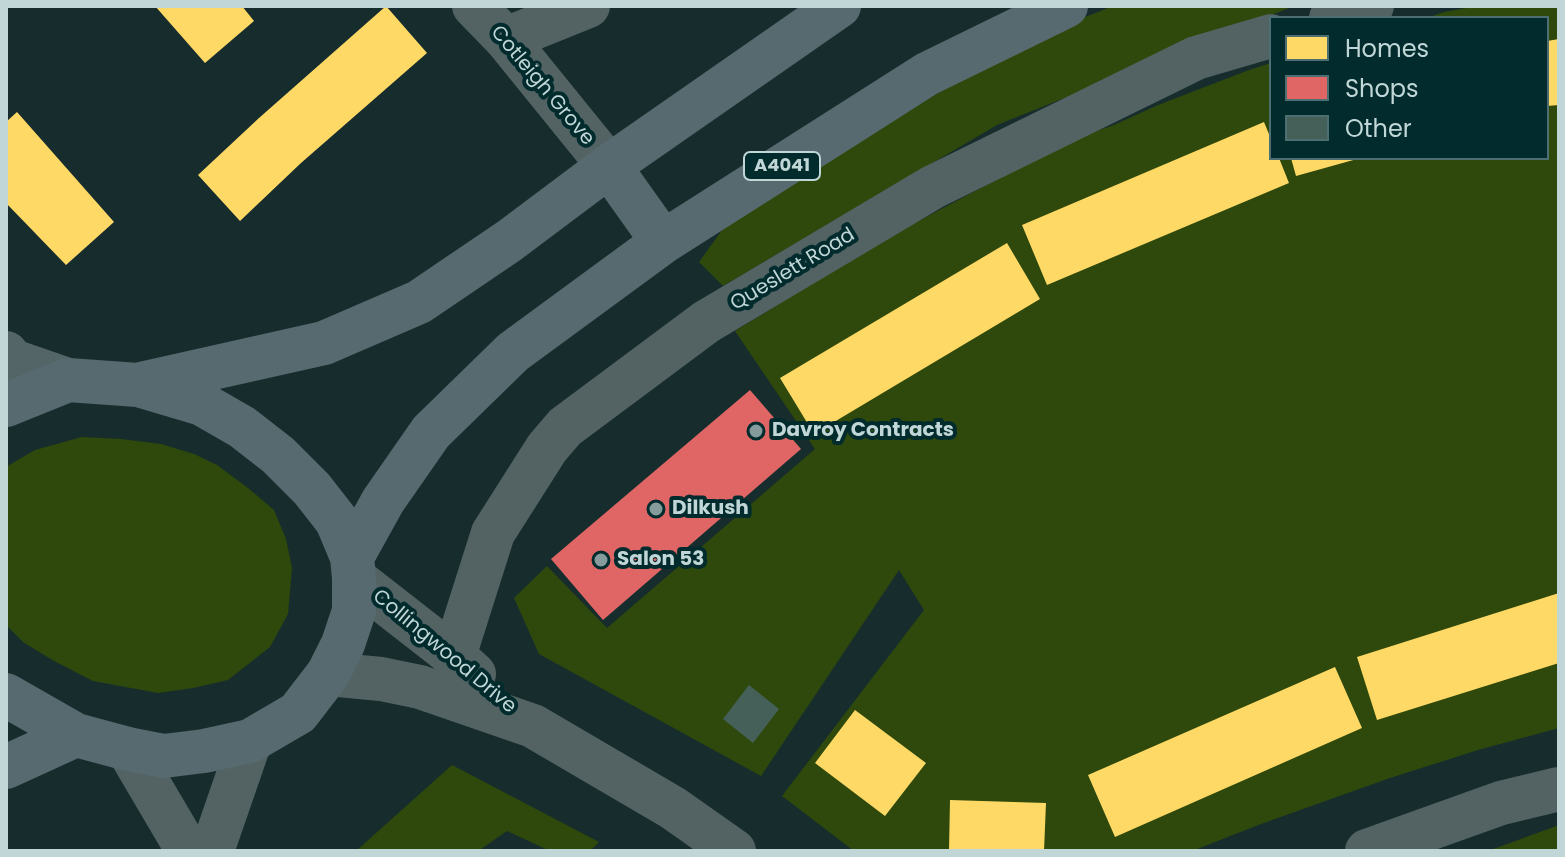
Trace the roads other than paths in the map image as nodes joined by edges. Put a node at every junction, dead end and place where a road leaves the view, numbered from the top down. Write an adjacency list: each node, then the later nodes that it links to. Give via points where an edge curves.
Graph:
1 (474, 6): 8 (street, Cotleigh Grove)
2 (588, 6): 8 (street)
3 (839, 6): 9 (highway)
4 (1066, 6): 10 (highway, A4041, via 927,74)
5 (1372, 6): 6 (street)
6 (1338, 16)
7 (1269, 37): 16 (street, Queslett Road, via 1196,58 933,187 706,322 565,427 493,533)
8 (506, 39): 9 (street, Cotleigh Grove)
9 (609, 166): 10 (highway); 13 (highway, via 419,302 324,343)
10 (663, 242): 15 (highway, A4041, via 513,352 431,432 383,501)
11 (6, 353): 12 (main road, via 13,361)
12 (68, 380): 13 (highway); 14 (highway)
13 (138, 385): 15 (highway, via 202,404 278,455 337,521)
14 (6, 405)
15 (353, 567): 16 (street, Collingwood Drive); 17 (highway, via 354,611)
16 (454, 656): 19 (street, Collingwood Drive)
17 (328, 674): 19 (street, Collingwood Drive, via 420,687); 21 (highway, via 298,713)
18 (6, 695): 20 (highway)
19 (533, 726): 27 (street, Collingwood Drive, via 673,808)
20 (76, 735): 22 (highway); 23 (highway)
21 (250, 741): 22 (highway, via 164,756); 26 (street)
22 (128, 749): 25 (street)
23 (6, 767)
24 (1559, 789): 28 (street, via 1501,803)
25 (188, 851)
26 (212, 851)
27 (734, 851)
28 (1367, 851)

